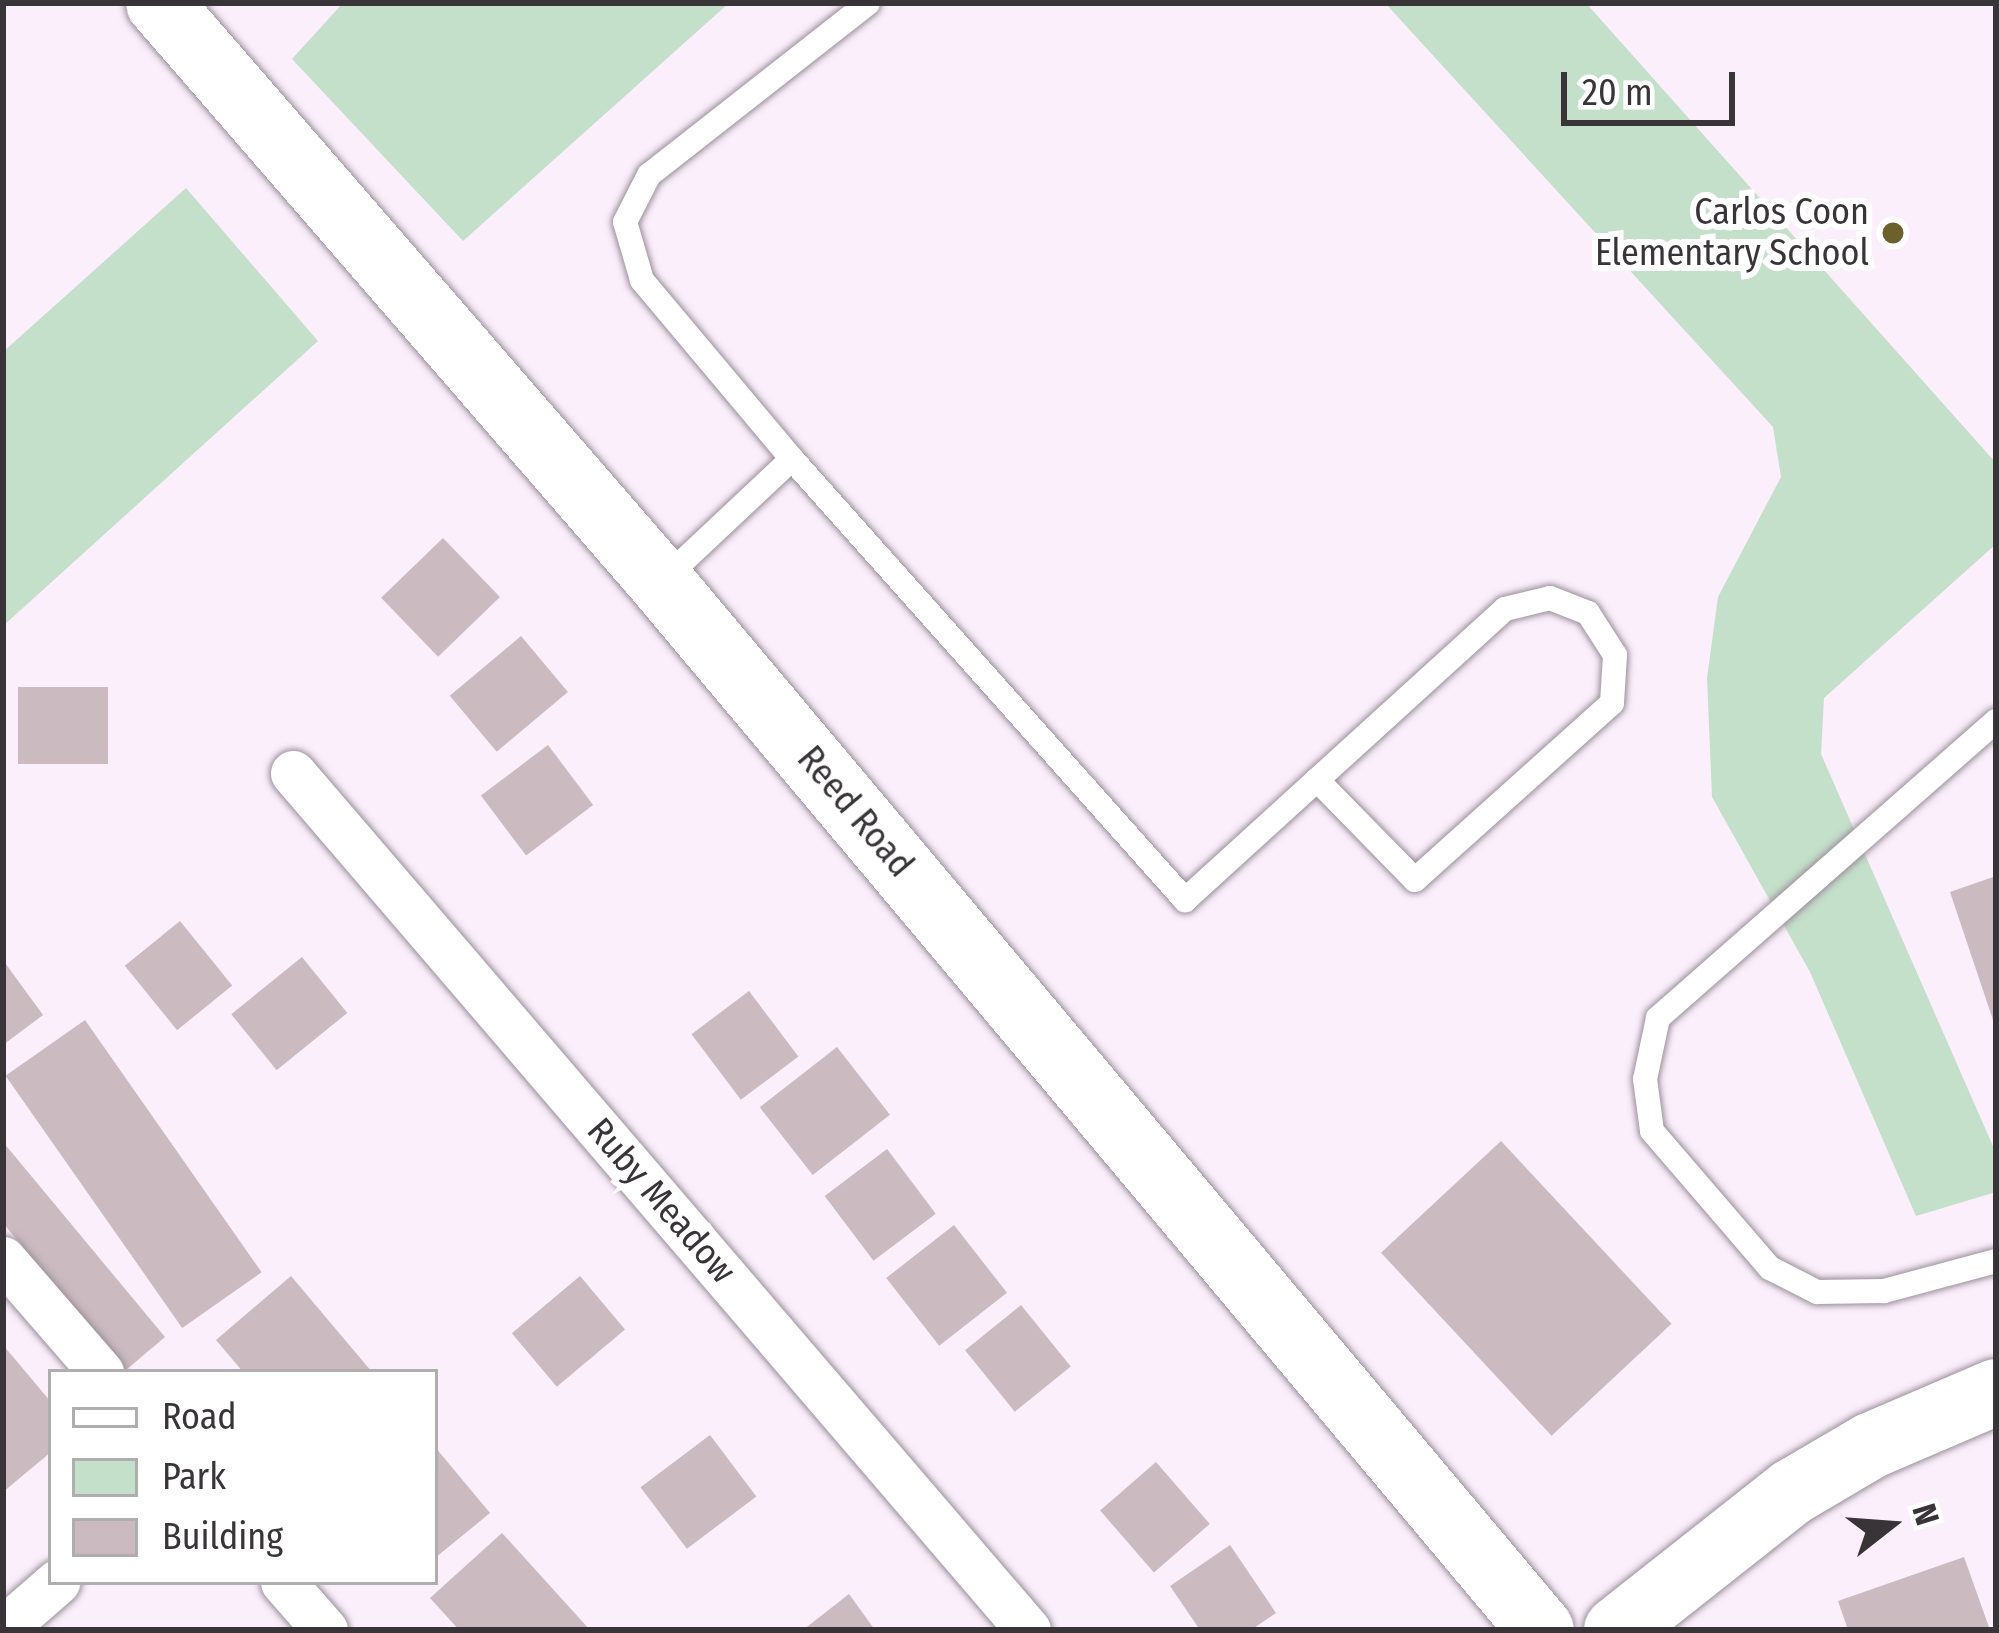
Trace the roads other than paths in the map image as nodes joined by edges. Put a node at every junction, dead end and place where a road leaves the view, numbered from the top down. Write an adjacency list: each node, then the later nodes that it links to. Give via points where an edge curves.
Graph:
1 (159, 3): 4 (street, Reed Road)
2 (868, 3): 3 (lane, via 649,175 625,222 642,280)
3 (792, 459): 4 (lane); 7 (lane, via 1185,900)
4 (661, 582): 17 (street, Reed Road)
5 (1996, 721): 9 (lane, via 1658,1018 1645,1079 1652,1131 1770,1268 1817,1292 1884,1291)
6 (293, 773): 16 (street, Ruby Meadow)
7 (1317, 780): 7 (lane, via 1505,609 1550,598 1588,613 1615,655 1612,703 1415,880)
8 (3, 1259): 10 (street)
9 (1996, 1261)
10 (98, 1369)
11 (1996, 1392): 18 (street, via 1870,1446 1792,1492)
12 (54, 1585): 14 (street)
13 (287, 1585): 15 (street)
14 (3, 1629)
15 (325, 1630)
16 (1028, 1630)
17 (1540, 1630)
18 (1617, 1630)

